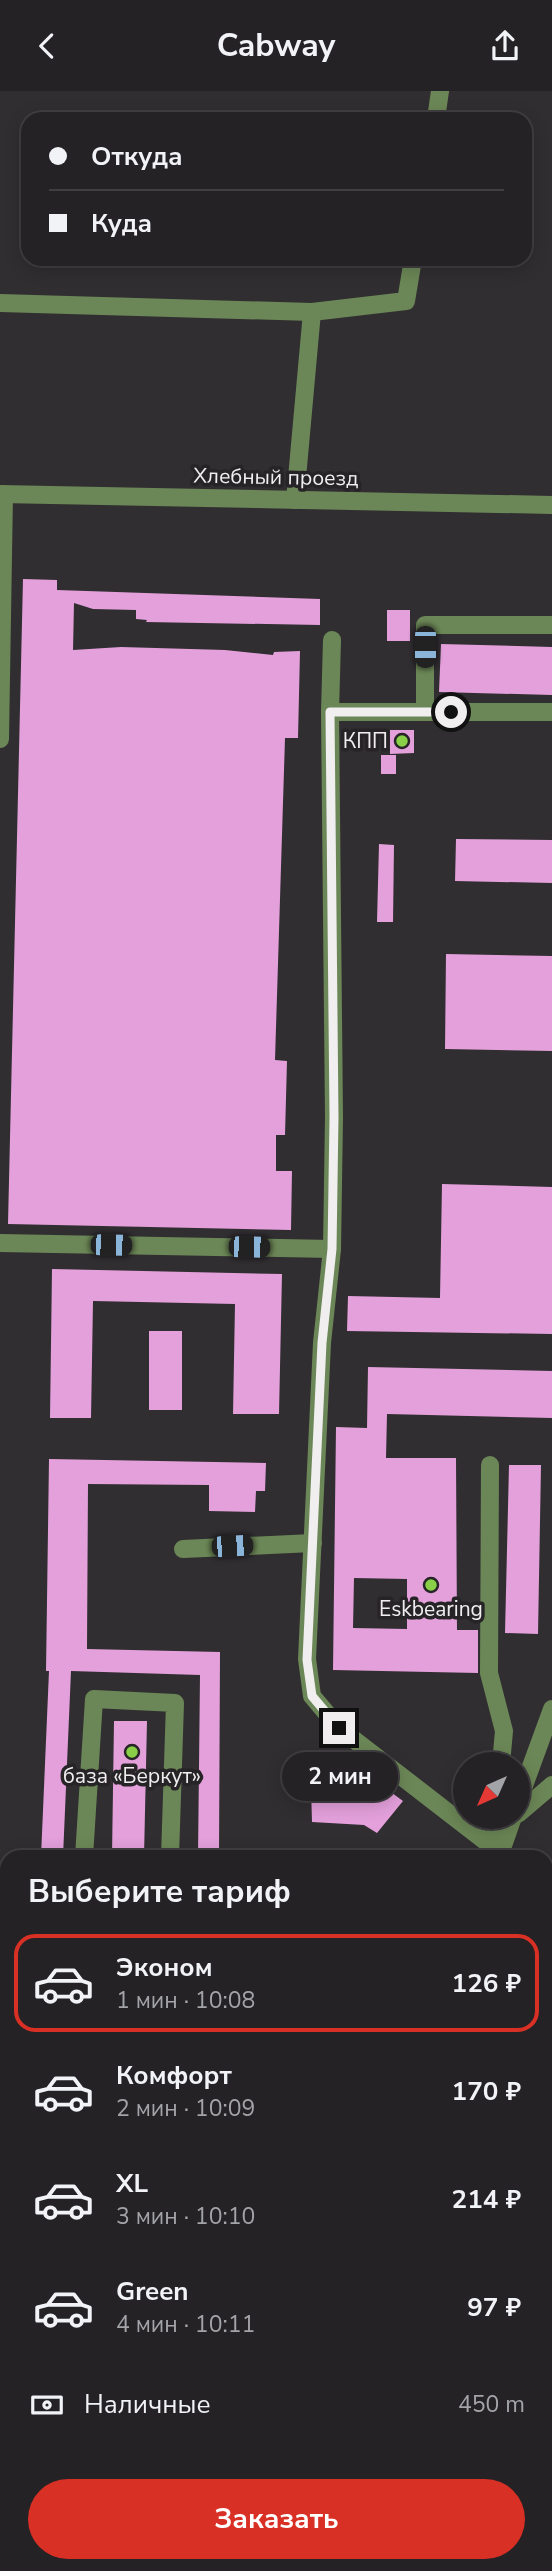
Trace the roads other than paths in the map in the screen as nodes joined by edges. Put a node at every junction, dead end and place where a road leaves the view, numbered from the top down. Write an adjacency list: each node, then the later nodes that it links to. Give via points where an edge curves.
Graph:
1 (440, 91): 2 (street)
2 (437, 112)
3 (412, 266): 5 (street, via 406,301)
4 (0, 303): 5 (street)
5 (312, 312): 7 (street)
6 (2, 494): 7 (street, Хлебный проезд); 14 (street)
7 (295, 500): 8 (street, Хлебный проезд)
8 (552, 505)
9 (552, 625): 12 (street, via 425,625)
10 (332, 640): 11 (street)
11 (330, 712): 12 (street); 16 (street)
12 (425, 712): 13 (street)
13 (552, 712)
14 (0, 739)
15 (0, 1243): 16 (street)
16 (332, 1249): 18 (street, via 322,1343)
17 (490, 1465): 21 (street, via 489,1674 504,1731)
18 (313, 1543): 19 (street); 28 (street, via 307,1660 312,1696 339,1728)
19 (184, 1549)
20 (552, 1709): 22 (street)
21 (502, 1752)
22 (530, 1769)
23 (551, 1785): 24 (street)
24 (530, 1802)
25 (506, 1829): 29 (street)
26 (84, 1850): 27 (street, via 94,1699 175,1703)
27 (170, 1850)
28 (490, 1850)
29 (497, 1850)

